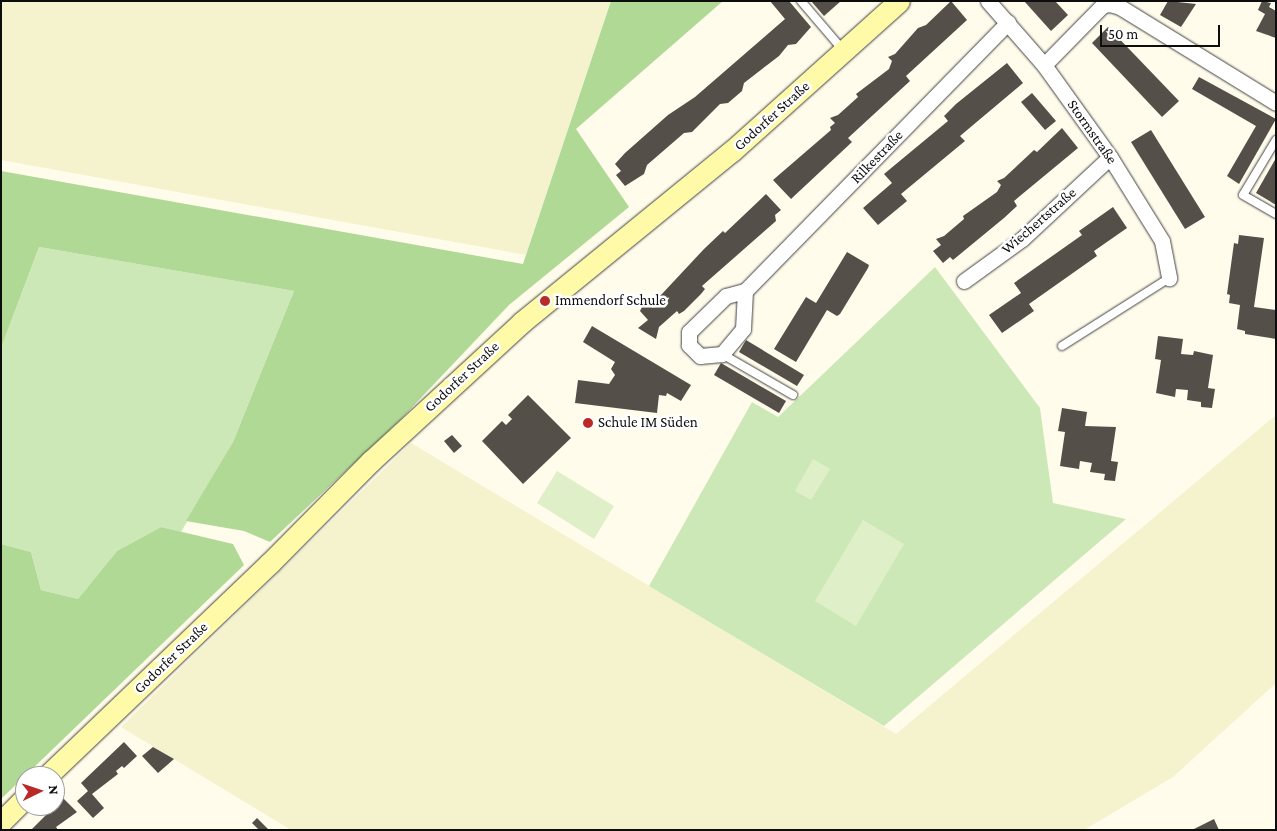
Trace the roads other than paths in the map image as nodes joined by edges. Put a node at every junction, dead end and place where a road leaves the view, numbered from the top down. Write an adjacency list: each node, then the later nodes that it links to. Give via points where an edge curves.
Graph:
1 (801, 1): 5 (lane)
2 (898, 1): 5 (street, Godorfer Straße)
3 (988, 1): 4 (street, Stormstraße)
4 (1008, 22): 6 (street, Stormstraße); 13 (street, Rilkestraße)
5 (844, 52): 17 (street, Godorfer Straße, via 732,151 522,322 371,461 270,563)
6 (1044, 65): 7 (street, via 1103,5 1110,4 1120,7); 9 (street, Stormstraße)
7 (1276, 103)
8 (1276, 140): 10 (lane, via 1244,195)
9 (1110, 157): 11 (street, Stormstraße, via 1162,241); 12 (street, Wiechertstraße, via 1022,239)
10 (1276, 214)
11 (1169, 278): 14 (lane)
12 (964, 281)
13 (745, 291): 15 (street, via 743,329); 15 (street, Rilkestraße, via 726,296 689,332 689,345 700,356)
14 (1062, 346)
15 (722, 354): 16 (lane)
16 (793, 395)
17 (57, 766)
18 (15, 808): 19 (street)
19 (1, 822)

